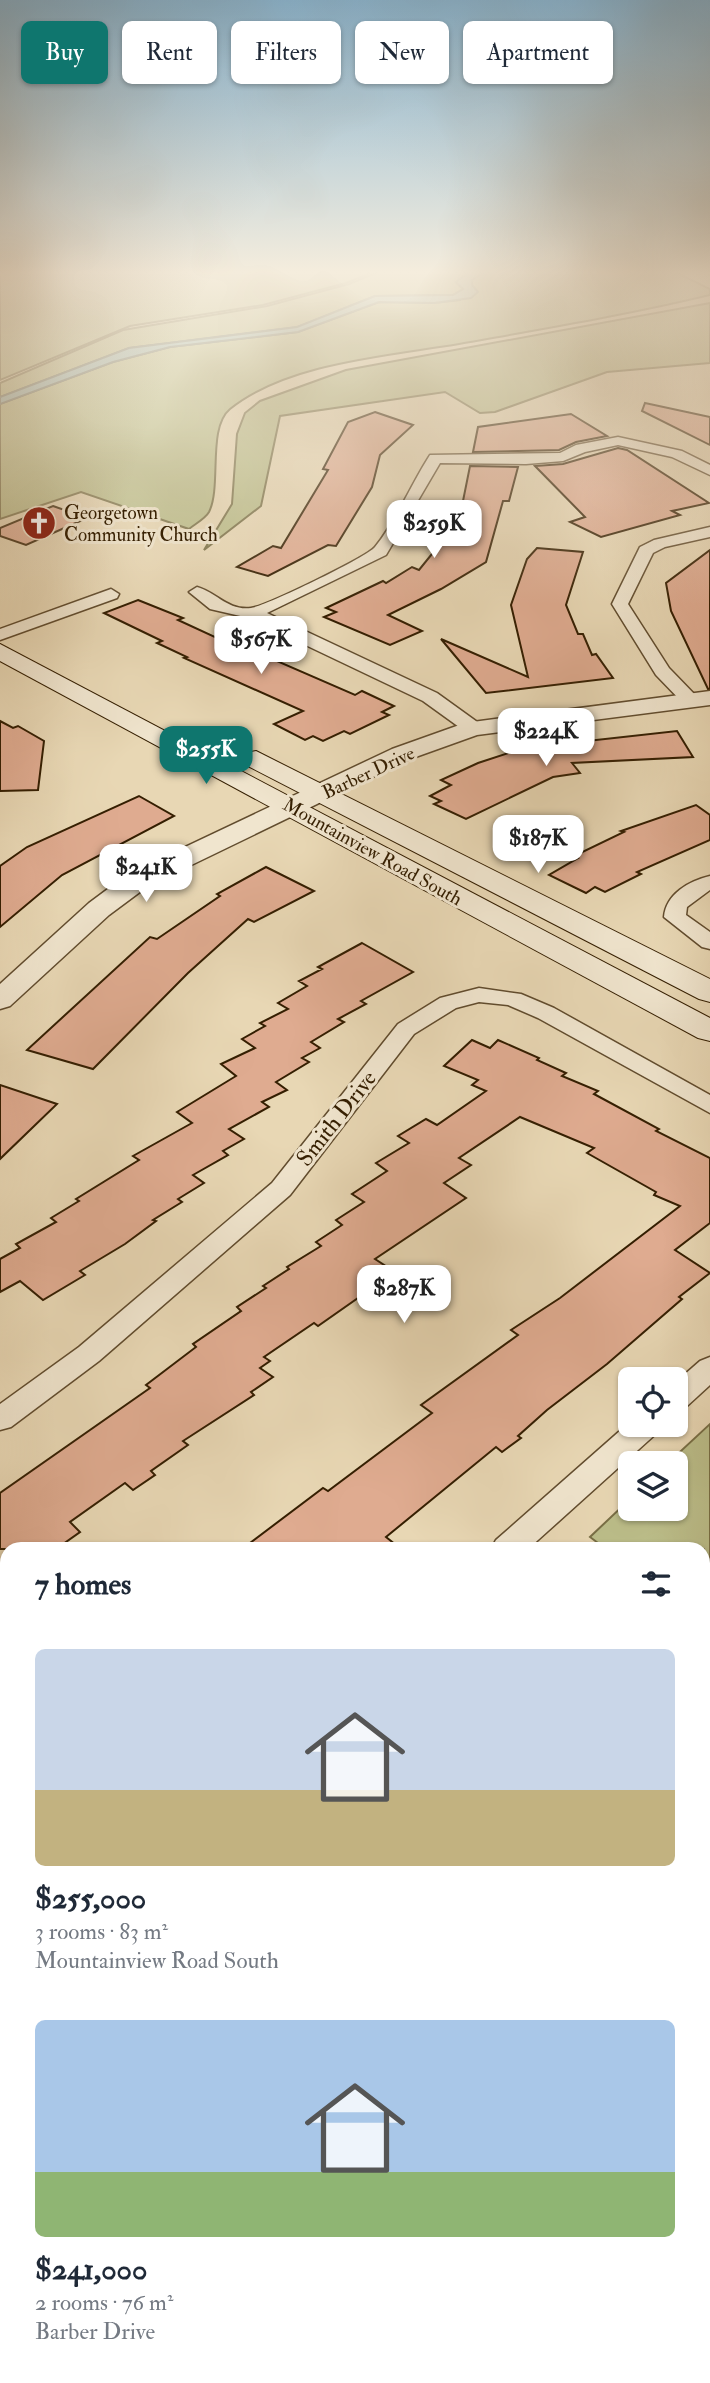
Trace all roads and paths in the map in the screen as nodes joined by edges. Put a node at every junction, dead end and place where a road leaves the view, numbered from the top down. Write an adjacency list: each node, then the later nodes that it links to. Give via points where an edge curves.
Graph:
1 (710, 471): 5 (street, via 677,454 618,440 563,457 435,458 380,552)
2 (710, 532): 7 (street, via 646,550 620,604 662,671)
3 (197, 592): 5 (street, via 209,604)
4 (111, 594): 6 (street)
5 (253, 613): 8 (street, via 430,697)
6 (2, 636): 9 (main road, Mountainview Road South); 10 (main road, Mountainview Road South)
7 (700, 699): 8 (street, Barber Drive)
8 (473, 728): 9 (street, Barber Drive, via 401,754)
9 (322, 794): 10 (street, Barber Drive); 13 (main road, Mountainview Road South)
10 (293, 808): 14 (street, Barber Drive, via 138,880 99,909); 15 (main road, Mountainview Road South)
11 (710, 882): 12 (street, via 676,905 674,917)
12 (710, 942)
13 (710, 992)
14 (0, 1000)
15 (710, 1031)
16 (710, 1105): 19 (street, Smith Drive, via 513,999 479,995 448,1003 406,1029 281,1189 89,1354)
17 (710, 1368): 18 (street)
18 (688, 1388)
19 (0, 1419)
20 (632, 1437): 21 (street)
21 (515, 1542)

